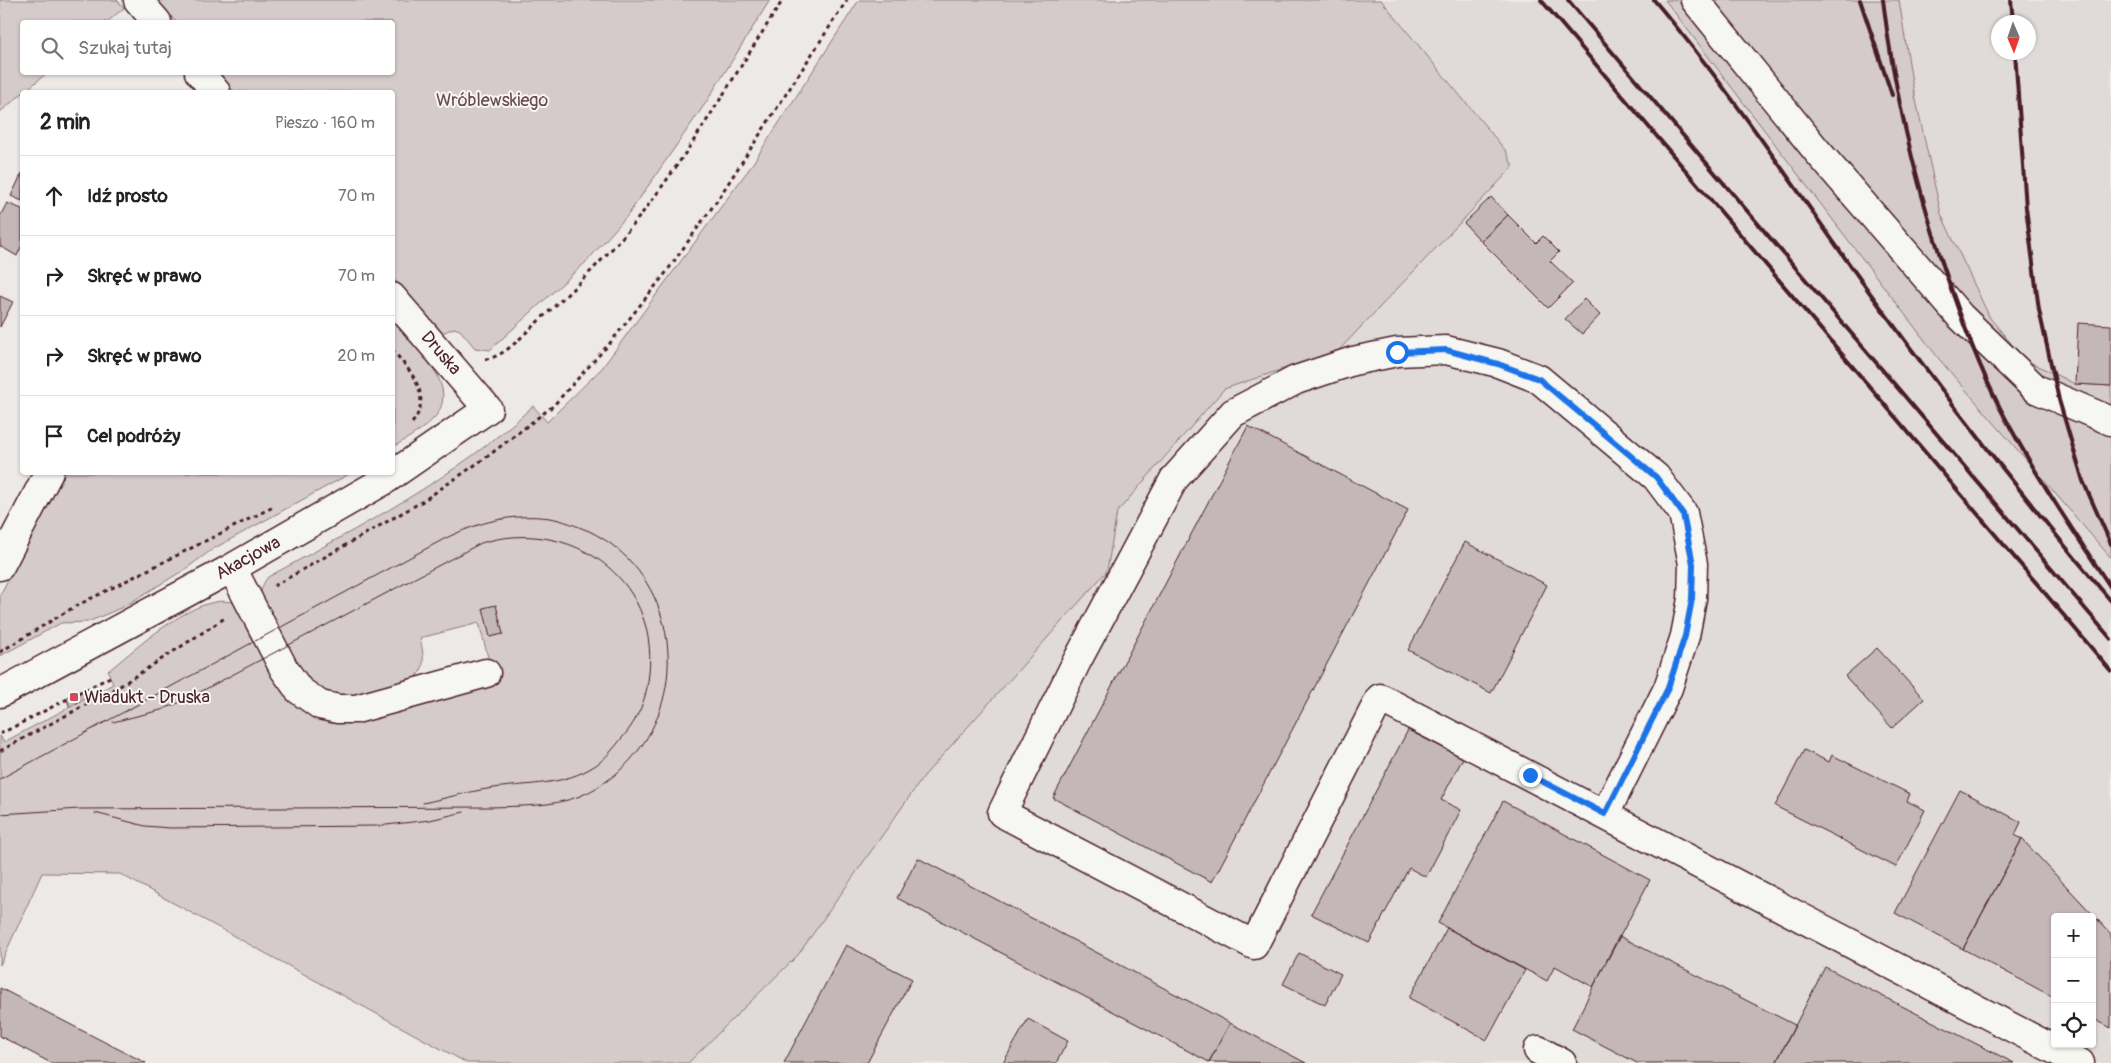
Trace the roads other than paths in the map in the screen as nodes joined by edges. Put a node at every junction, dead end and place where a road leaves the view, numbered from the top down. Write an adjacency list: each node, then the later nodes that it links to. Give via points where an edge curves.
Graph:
1 (138, 0): 3 (street)
2 (1695, 0): 8 (street, via 1817,151 1960,316 2036,389)
3 (155, 20)
4 (202, 75): 5 (street)
5 (214, 90)
6 (395, 300): 7 (street, Druska)
7 (488, 409): 9 (street, Akacjowa)
8 (2111, 422)
9 (395, 473)
10 (47, 475): 12 (street)
11 (392, 475): 13 (street, Akacjowa)
12 (0, 566)
13 (232, 568): 14 (street, via 291,682 308,699 320,705 356,709); 15 (street, Akacjowa)
14 (486, 673)
15 (0, 693)
16 (1605, 814): 16 (street, via 1380,698 1254,945 1002,812 1077,661 1174,479 1233,412 1296,380 1353,361 1397,352 1446,350 1539,379 1656,477 1683,514 1693,564 1692,599 1685,636 1668,688); 19 (street)
17 (1538, 1050): 18 (street)
18 (1562, 1063)
19 (2080, 1063)

